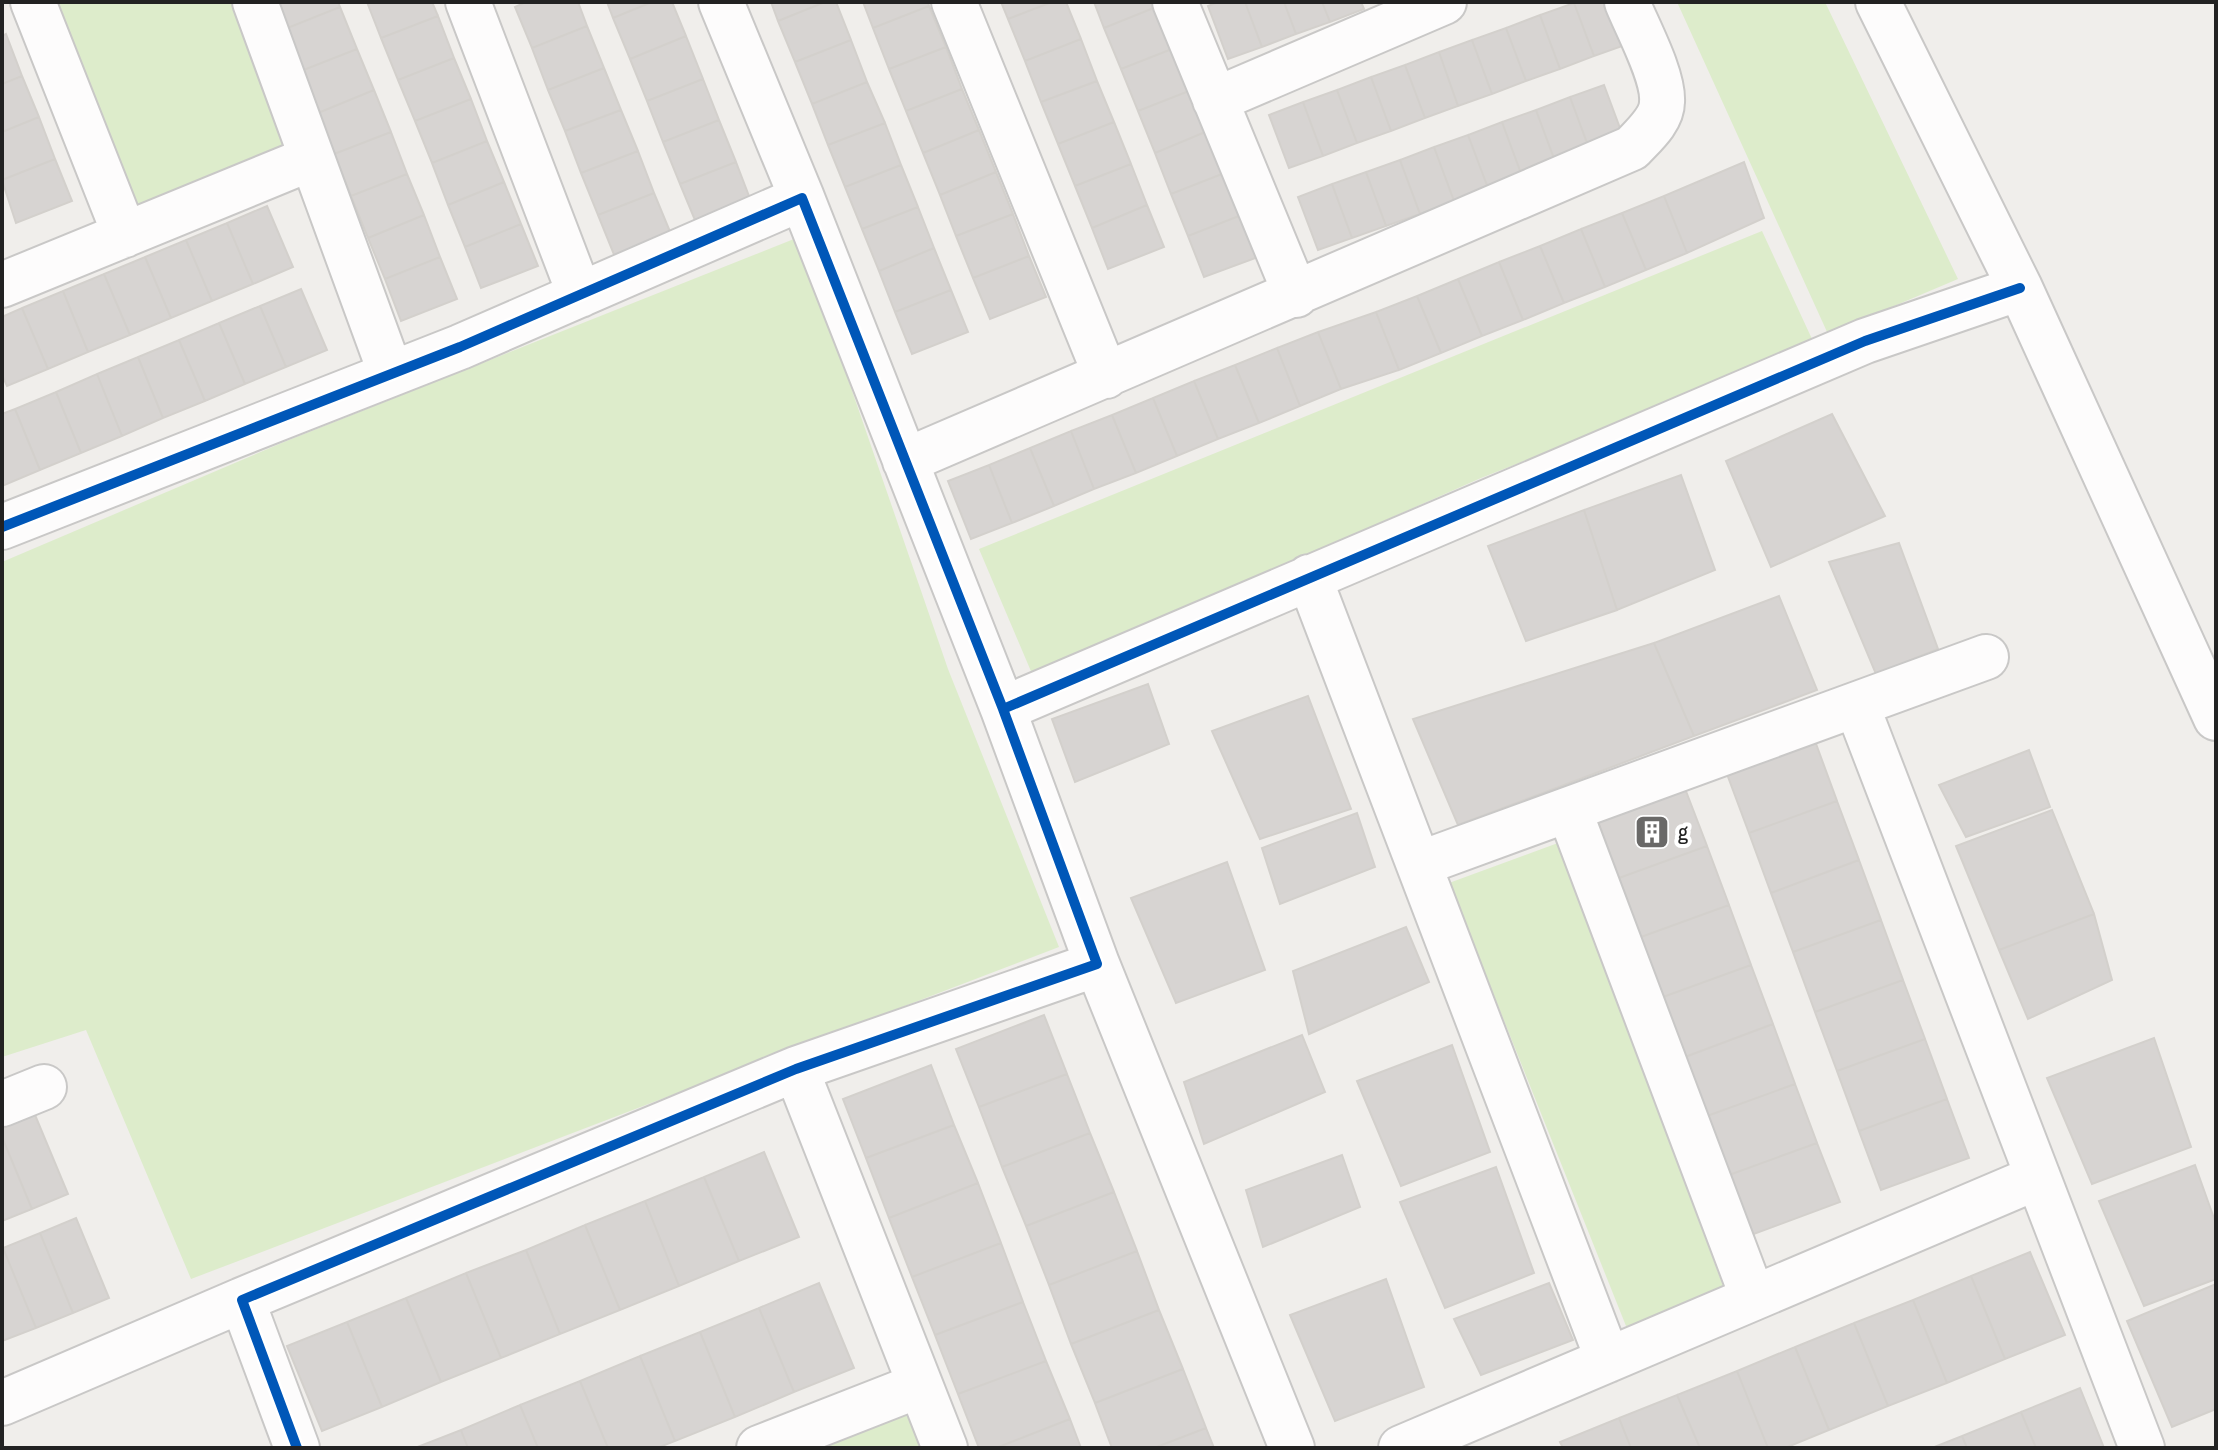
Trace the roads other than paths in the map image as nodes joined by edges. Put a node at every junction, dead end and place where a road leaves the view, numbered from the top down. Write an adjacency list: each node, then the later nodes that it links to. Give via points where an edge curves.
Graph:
1 (33, 2): 13 (street)
2 (255, 2): 11 (street)
3 (468, 2): 16 (street)
4 (721, 2): 12 (street)
5 (954, 2): 19 (street)
6 (1175, 2): 10 (street)
7 (1444, 2): 10 (street)
8 (1627, 2): 17 (street, via 1663,103 1652,127 1632,148)
9 (1878, 2): 15 (street)
10 (1215, 100): 17 (street)
11 (312, 158): 13 (street); 18 (street)
12 (802, 198): 16 (street); 20 (street)
13 (125, 235): 14 (street)
14 (2, 285)
15 (2020, 288): 22 (street, via 1865,341); 26 (street)
16 (580, 295): 18 (street)
17 (1296, 295): 19 (street)
18 (391, 374): 21 (street)
19 (1106, 376): 20 (street)
20 (905, 461): 25 (street)
21 (2, 527)
22 (1309, 577): 25 (street); 28 (street)
23 (1986, 657): 24 (street)
24 (1857, 706): 27 (street); 33 (street)
25 (1003, 709): 29 (street)
26 (2216, 718)
27 (1569, 810): 28 (street); 34 (street)
28 (1419, 864): 36 (street)
29 (1097, 964): 30 (street); 42 (street)
30 (796, 1069): 35 (street); 37 (street)
31 (44, 1087): 32 (street)
32 (2, 1104)
33 (2038, 1177): 34 (street); 44 (street)
34 (1753, 1298): 36 (street)
35 (242, 1300): 38 (street); 39 (street)
36 (1608, 1360): 43 (street)
37 (920, 1385): 40 (street); 41 (street)
38 (2, 1403)
39 (297, 1448)
40 (759, 1448)
41 (945, 1448)
42 (1292, 1448)
43 (1401, 1448)
44 (2142, 1448)

